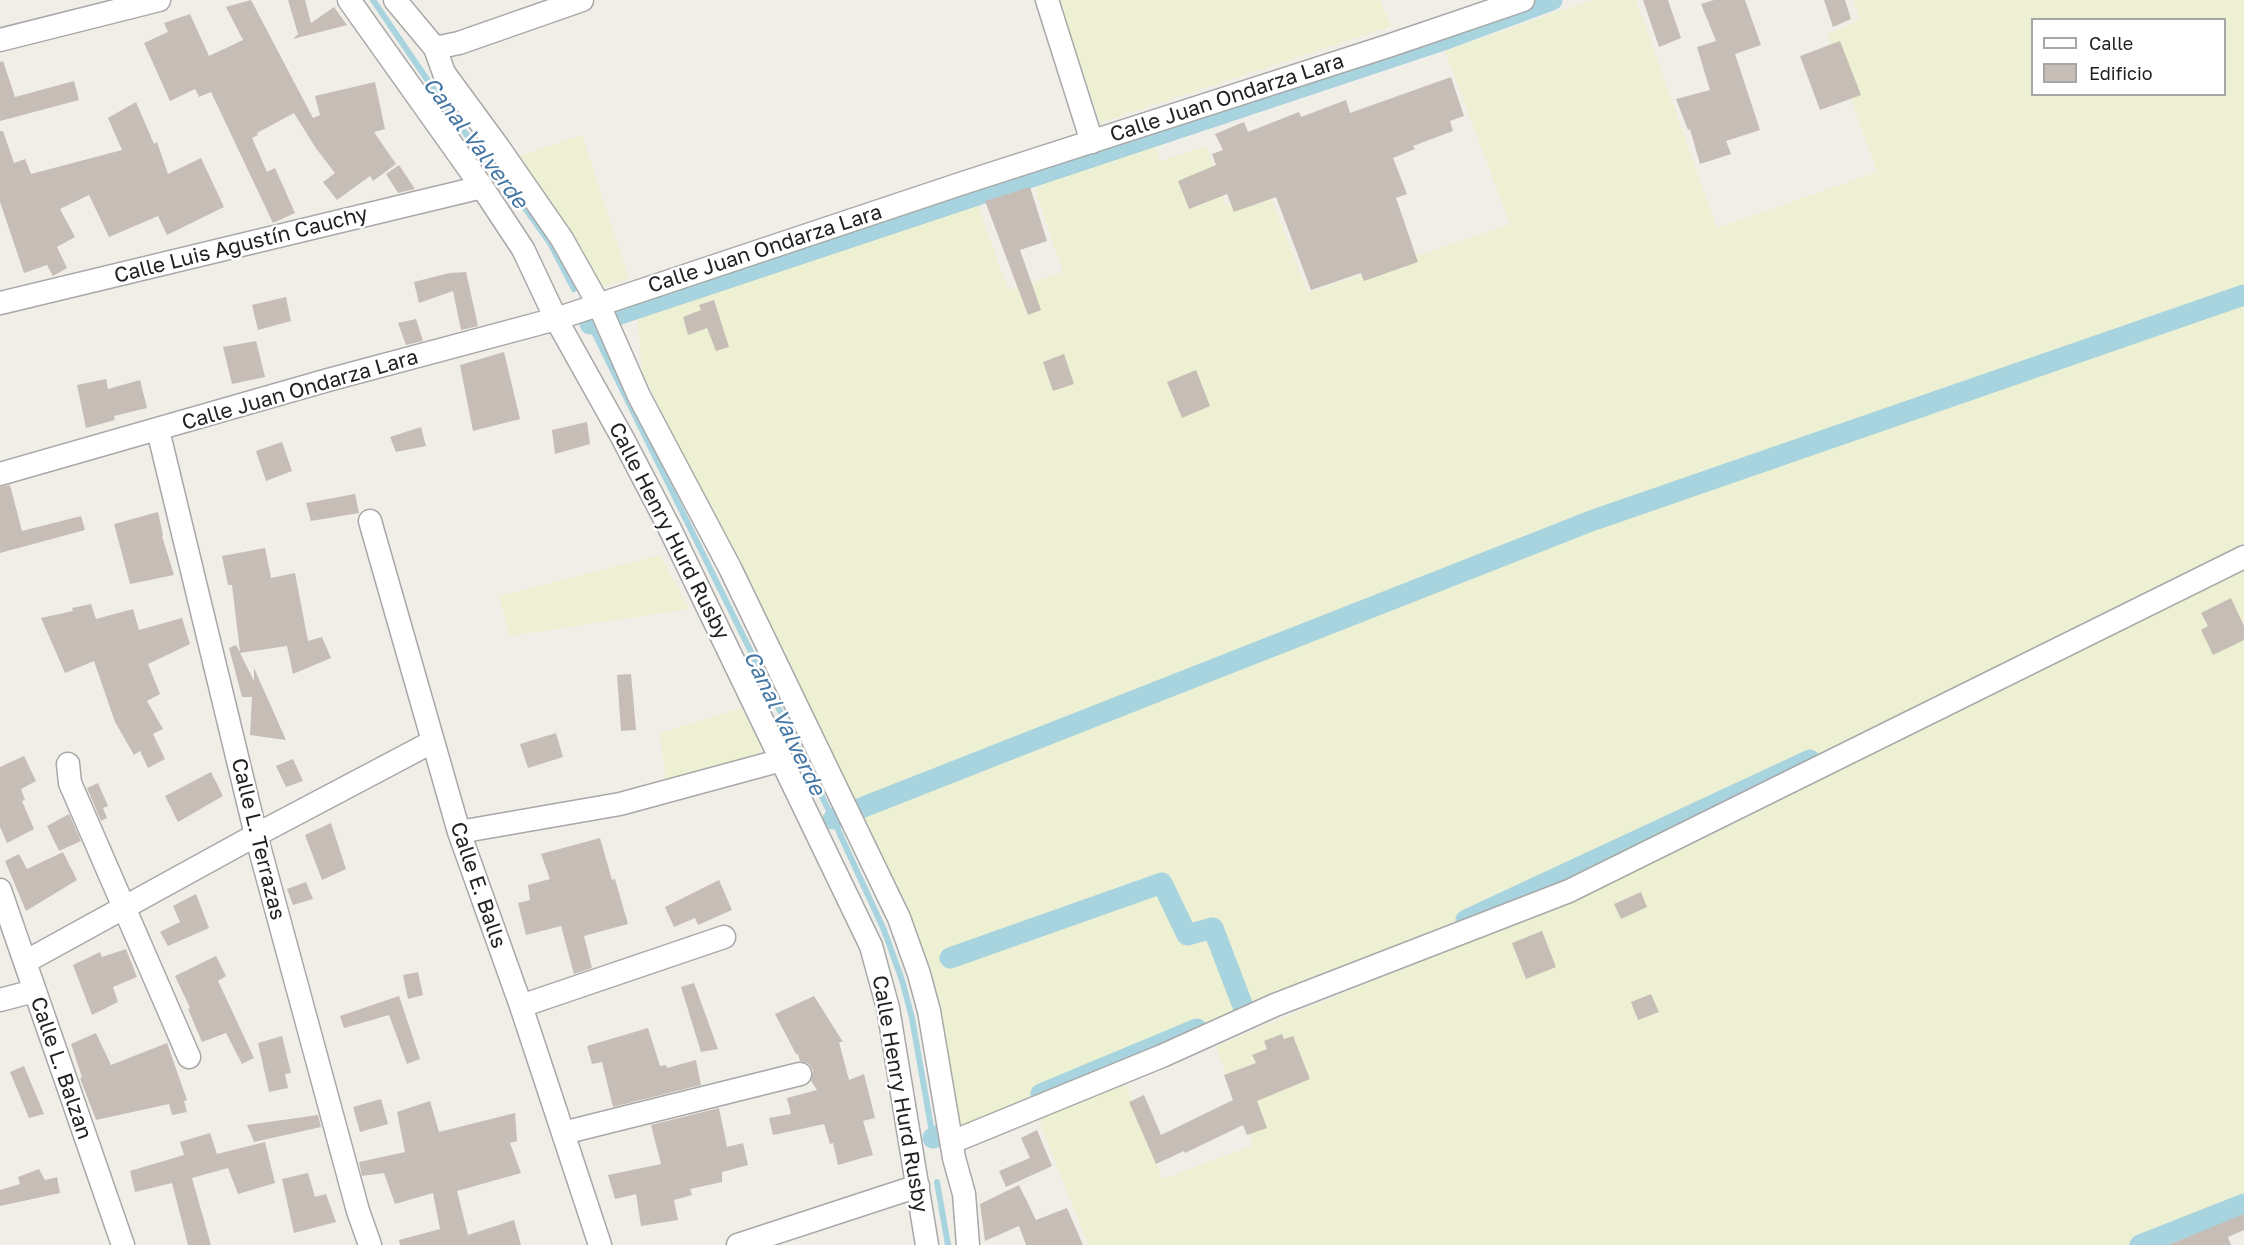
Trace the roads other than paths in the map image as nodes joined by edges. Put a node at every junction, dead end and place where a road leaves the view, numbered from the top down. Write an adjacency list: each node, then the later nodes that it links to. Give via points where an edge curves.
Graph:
1 (159, 0): 7 (street)
2 (349, 0): 10 (street, Calle Henry Hurd Rusby)
3 (395, 0): 8 (street, Calle Henry Hurd Rusby)
4 (582, 0): 8 (street)
5 (1047, 0): 9 (street)
6 (1523, 0): 9 (street, Calle Juan Ondarza Lara)
7 (0, 40)
8 (435, 48): 12 (street, Calle Henry Hurd Rusby, via 444,73 562,239)
9 (1092, 142): 12 (street, Calle Juan Ondarza Lara)
10 (482, 187): 11 (street, Calle Luis Agustín Cauchy); 13 (street, Calle Henry Hurd Rusby, via 523,249)
11 (0, 303)
12 (599, 305): 13 (street, Calle Juan Ondarza Lara); 33 (street, Calle Henry Hurd Rusby, via 639,396 730,568 899,918 929,1011)
13 (556, 319): 14 (street, Calle Juan Ondarza Lara); 19 (street, Calle Henry Hurd Rusby, via 669,527)
14 (158, 430): 15 (street, Calle Juan Ondarza Lara); 22 (street, Calle L. Terrazas)
15 (0, 474)
16 (370, 521): 18 (street, Calle E. Balls)
17 (2244, 557): 33 (street, via 1569,891 1275,1005)
18 (432, 742): 21 (street, Calle E. Balls); 22 (street)
19 (782, 760): 21 (street, via 620,804); 34 (street, Calle Henry Hurd Rusby, via 871,946 888,1008)
20 (68, 764): 24 (street, via 70,783)
21 (459, 832): 29 (street, Calle E. Balls)
22 (256, 835): 24 (street); 36 (street, Calle L. Terrazas)
23 (0, 890): 26 (street, Calle L. Balzan)
24 (125, 907): 26 (street); 30 (street)
25 (724, 937): 29 (street)
26 (25, 962): 27 (street, Calle L. Balzan)
27 (34, 991): 28 (street); 35 (street, Calle L. Balzan)
28 (0, 1000)
29 (521, 1006): 32 (street, Calle E. Balls)
30 (189, 1057)
31 (800, 1074): 32 (street)
32 (563, 1133): 37 (street, Calle E. Balls)
33 (953, 1150): 34 (street); 40 (street, Calle Henry Hurd Rusby, via 964,1194)
34 (917, 1176): 38 (street); 39 (street, Calle Henry Hurd Rusby)
35 (123, 1245)
36 (370, 1245)
37 (600, 1245)
38 (738, 1245)
39 (927, 1245)
40 (968, 1245)

